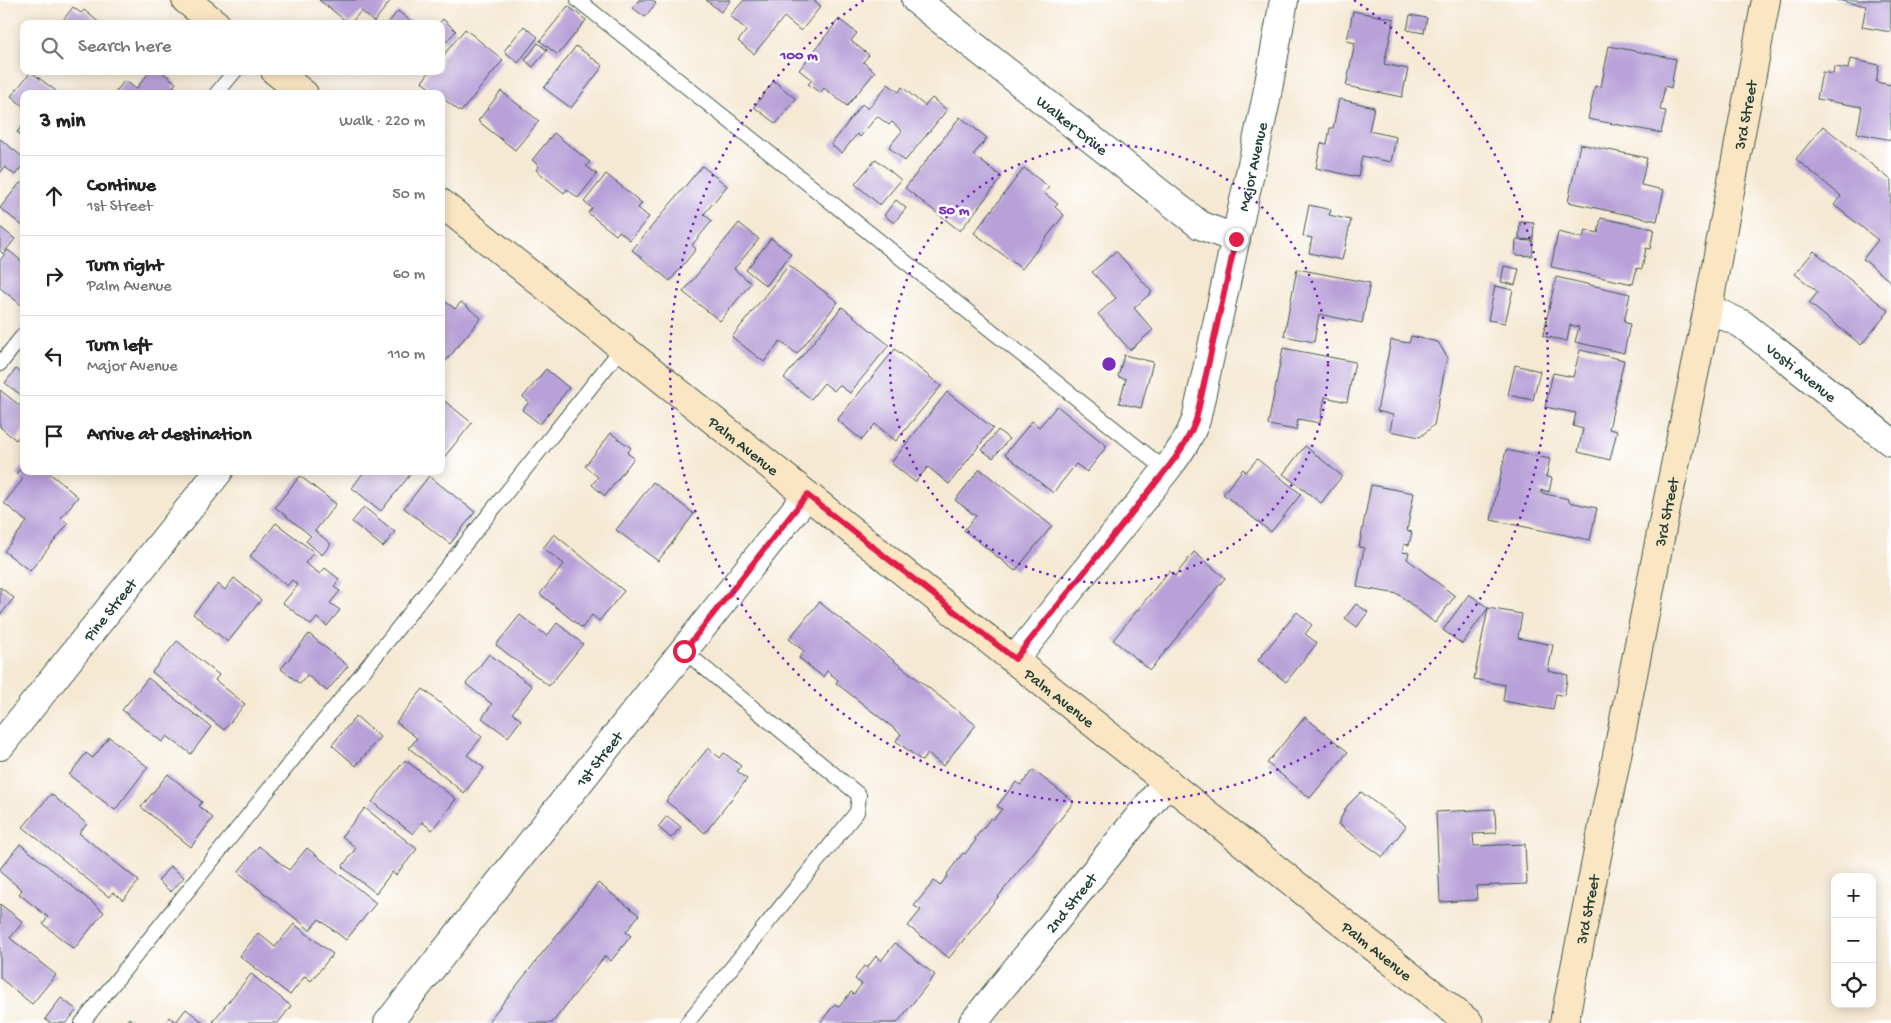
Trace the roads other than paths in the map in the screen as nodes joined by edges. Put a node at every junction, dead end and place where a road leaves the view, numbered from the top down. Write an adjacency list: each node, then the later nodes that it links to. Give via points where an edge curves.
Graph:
1 (186, 0): 6 (street)
2 (578, 0): 18 (lane)
3 (916, 0): 12 (street, Walker Drive, via 1200,225)
4 (1284, 0): 12 (street, Major Avenue)
5 (1766, 0): 13 (street, 3rd Street)
6 (211, 20)
7 (231, 75): 9 (lane)
8 (280, 75): 10 (street)
9 (219, 90)
10 (299, 90)
11 (445, 206): 15 (street, Palm Avenue)
12 (1236, 239): 18 (street, Major Avenue, via 1196,420 1185,444)
13 (1708, 308): 17 (street, Vosti Avenue, via 1749,329); 30 (street, 3rd Street)
14 (20, 339): 16 (lane)
15 (622, 348): 20 (street, Palm Avenue); 25 (lane)
16 (0, 364)
17 (1891, 442)
18 (1166, 470): 22 (street, Major Avenue)
19 (216, 475): 23 (street, Pine Street)
20 (807, 495): 21 (street, 1st Street); 22 (street, Palm Avenue)
21 (684, 651): 26 (street, 1st Street); 27 (lane, via 859,795 857,812)
22 (1015, 659): 24 (street, Palm Avenue)
23 (0, 746)
24 (1167, 782): 28 (street, 2nd Street); 29 (street, Palm Avenue)
25 (82, 1023)
26 (388, 1023)
27 (687, 1023)
28 (973, 1023)
29 (1469, 1023)
30 (1564, 1023)

